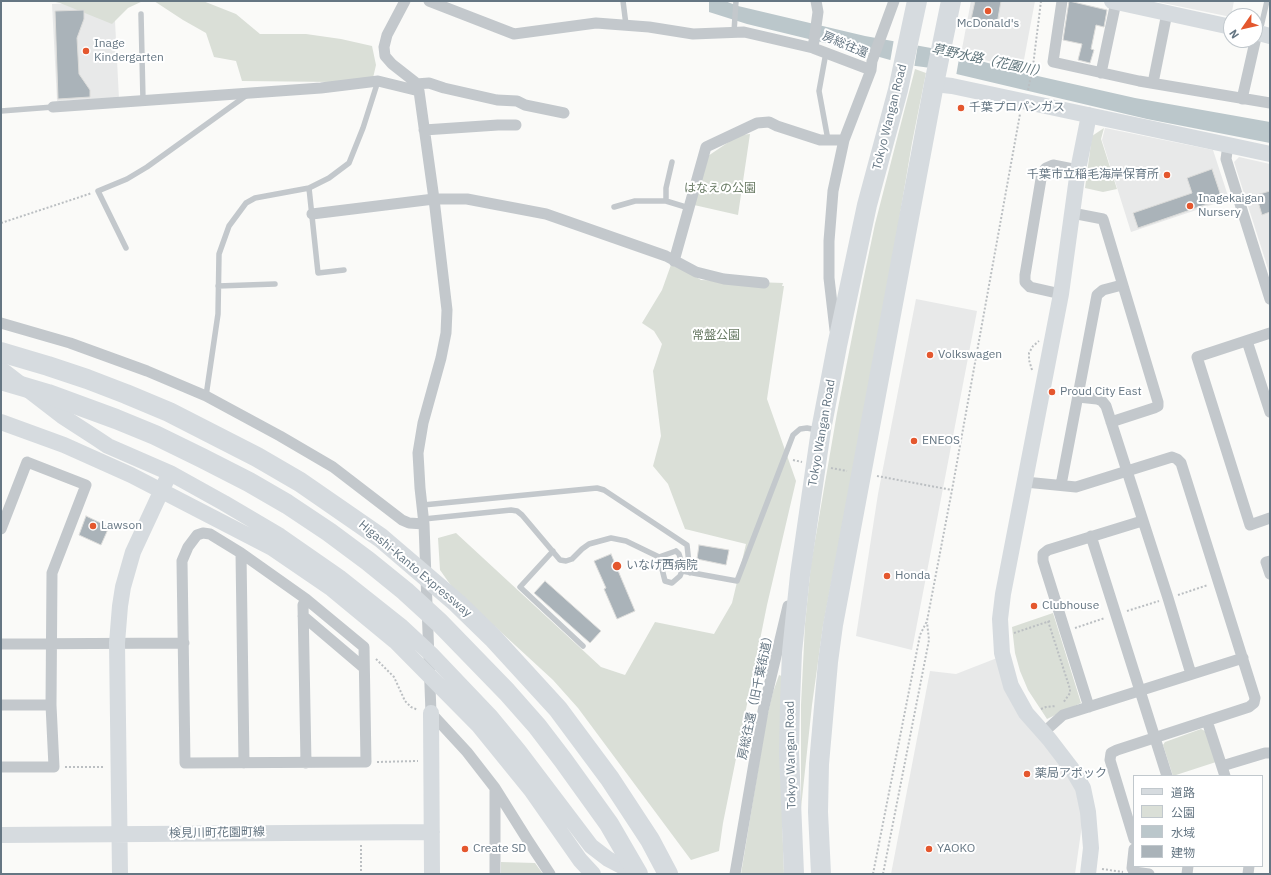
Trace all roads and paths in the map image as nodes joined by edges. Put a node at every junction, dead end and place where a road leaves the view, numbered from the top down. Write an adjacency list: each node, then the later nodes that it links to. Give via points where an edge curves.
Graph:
1 (405, 1): 27 (street, via 387,35 385,56 415,82)
2 (430, 1): 16 (street, 房総往還, via 514,34 596,23)
3 (622, 1): 16 (lane)
4 (816, 1): 19 (street, 房総往還, via 818,12)
5 (894, 1): 22 (street)
6 (917, 1): 68 (highway, Tokyo Wangan Road, via 887,132 867,205)
7 (951, 1): 23 (highway)
8 (1041, 1): 29 (path)
9 (1062, 1): 24 (street, via 1053,62)
10 (1114, 1): 13 (street); 24 (street)
11 (1267, 1): 15 (lane)
12 (736, 3): 18 (lane)
13 (1167, 13): 17 (street); 26 (street)
14 (141, 14): 31 (lane)
15 (1263, 20)
16 (626, 25): 18 (street, 房総往還, via 693,34)
17 (1223, 25)
18 (734, 27): 19 (street, 房総往還, via 744,32)
19 (813, 45): 22 (street, 房総往還)
20 (1256, 48): 30 (street)
21 (825, 58): 40 (lane, via 819,91)
22 (871, 65): 41 (street)
23 (938, 68): 37 (street, via 952,86); 161 (highway, via 828,662 819,764)
24 (1102, 73): 26 (street)
25 (378, 81): 27 (street); 28 (street, via 321,88); 46 (lane, via 349,163 329,178)
26 (1153, 83): 30 (street)
27 (418, 88): 35 (street, via 429,83 497,100 517,101 525,105); 39 (street)
28 (251, 92): 31 (street); 47 (lane, via 147,167)
29 (1027, 93)
30 (1242, 99): 32 (street)
31 (143, 100): 33 (street)
32 (1270, 103)
33 (53, 107): 34 (lane)
34 (1, 111)
35 (564, 112)
36 (1021, 112): 89 (path)
37 (1089, 115): 42 (street); 45 (street)
38 (516, 125): 39 (street)
39 (424, 130): 48 (street)
40 (828, 140): 41 (street); 51 (street, via 820,140 769,122 757,123 706,147)
41 (844, 140): 68 (street, via 833,191 829,241 829,278)
42 (1228, 145): 43 (street); 63 (street, via 1226,158)
43 (1270, 154)
44 (672, 162): 49 (lane)
45 (1078, 170): 52 (street); 62 (street, via 1053,165 1042,173 1025,275 1025,282 1030,287)
46 (309, 188): 53 (lane); 61 (lane, via 256,198 246,203 229,226 219,254)
47 (98, 191): 54 (path); 55 (lane)
48 (434, 199): 53 (street); 56 (street, via 467,199 546,214); 90 (street, via 447,310 441,358 423,422 418,453)
49 (666, 201): 50 (lane, via 635,201); 51 (lane)
50 (614, 206)
51 (689, 208): 56 (street)
52 (1072, 213): 60 (street, via 1103,219); 62 (street)
53 (312, 214): 57 (lane, via 318,273)
54 (1, 223)
55 (126, 248)
56 (674, 261): 58 (street, via 696,272 724,279)
57 (344, 270)
58 (764, 283)
59 (275, 284): 61 (lane)
60 (1122, 285): 74 (street, via 1103,290 1098,295); 77 (street, via 1158,406)
61 (218, 286): 73 (lane, via 218,314)
62 (1061, 294): 86 (street)
63 (1270, 299)
64 (1, 323): 73 (street, via 70,343)
65 (1270, 333): 67 (street)
66 (1044, 338): 71 (path, via 1036,343 1029,353)
67 (1247, 341): 75 (street); 91 (street, via 1197,357 1250,525)
68 (837, 346): 78 (highway, Tokyo Wangan Road)
69 (1, 352): 158 (highway, Higashi-Kanto Expressway, via 87,379 169,412 300,482 381,538 457,603 558,709 635,816)
70 (1, 369): 84 (street, via 62,416 108,446)
71 (1034, 373)
72 (1, 380): 157 (highway, Higashi-Kanto Expressway, via 82,406 155,435 287,504 368,561 440,624 537,726 609,824)
73 (206, 396): 93 (street, via 333,468 402,520 409,523)
74 (1078, 397): 77 (street, via 1102,401); 87 (street)
75 (1270, 412)
76 (1, 422): 88 (street, via 70,448)
77 (1111, 422): 83 (street)
78 (821, 430): 94 (highway, Tokyo Wangan Road); 102 (lane, via 800,429 793,435 737,581)
79 (795, 454): 80 (path, via 793,461)
80 (809, 464)
81 (824, 467): 82 (path)
82 (848, 471)
83 (1127, 471): 87 (street, via 1076,487); 92 (street); 104 (street, via 1172,457 1181,463)
84 (170, 473): 88 (street); 157 (street, via 280,536 339,577 402,627 490,717 591,846 608,859)
85 (872, 476): 89 (path)
86 (1025, 482): 87 (street); 130 (street, via 1003,594 1000,619 1002,653 1012,686 1026,713)
87 (1061, 485)
88 (161, 490): 114 (street, via 133,552 127,572 120,606); 156 (street, via 272,548 332,589 395,641 480,726)
89 (952, 490): 110 (path)
90 (423, 505): 93 (street); 102 (lane, via 597,488 604,490 687,545)
91 (1270, 518)
92 (1142, 521): 96 (street); 105 (street)
93 (424, 522): 97 (lane, via 517,511); 127 (street)
94 (807, 524): 159 (street, 房総往還（旧千葉街道）, via 763,711); 160 (highway, Tokyo Wangan Road, via 796,610 790,702 789,753)
95 (1, 529): 117 (street, via 27,462 86,485 52,573)
96 (1091, 536): 107 (street); 109 (street, via 1043,554)
97 (553, 551): 99 (lane, via 560,560 566,561 589,544 611,538 626,541); 118 (lane, via 520,587)
98 (241, 553): 106 (street); 115 (street, via 210,534 203,533 197,535 188,547 182,561); 135 (street)
99 (659, 557): 101 (lane, via 676,551 681,560); 101 (lane, via 665,581 672,583)
100 (1270, 561): 103 (street, via 1266,562)
101 (682, 571): 102 (lane)
102 (690, 573)
103 (1270, 574)
104 (1219, 582): 105 (path); 120 (street)
105 (1168, 598): 107 (path); 122 (street)
106 (306, 599): 108 (street); 119 (street)
107 (1116, 615): 112 (path); 123 (street)
108 (303, 616): 121 (street); 136 (street)
109 (1060, 617): 111 (path); 112 (street)
110 (927, 621): 162 (path, via 920,635); 163 (path, via 929,640)
111 (1048, 621): 113 (path); 128 (path, via 1070,693 1058,706)
112 (1065, 631): 126 (street)
113 (1009, 635)
114 (117, 643): 115 (street); 117 (street); 145 (street)
115 (184, 643): 135 (street, via 185,763)
116 (1, 644): 117 (street)
117 (52, 644): 125 (street)
118 (583, 646)
119 (364, 647): 121 (street); 127 (path, via 394,677 405,701 411,707)
120 (1243, 658): 122 (street); 129 (street, via 1255,698 1254,703)
121 (363, 667): 134 (street)
122 (1191, 674): 123 (street)
123 (1140, 691): 126 (street); 131 (street)
124 (1, 705): 125 (street)
125 (51, 705): 137 (street)
126 (1089, 707): 130 (street, via 1063,715)
127 (428, 709): 142 (street); 144 (street)
128 (1038, 710)
129 (1207, 721): 131 (street); 140 (street)
130 (1044, 732): 150 (street, via 1083,788)
131 (1156, 737): 141 (street); 147 (street, via 1111,753 1110,760)
132 (1270, 753): 140 (street)
133 (422, 761): 134 (path)
134 (366, 762): 136 (street)
135 (244, 763): 136 (street)
136 (306, 763)
137 (54, 767): 138 (path); 139 (street)
138 (111, 767)
139 (1, 768)
140 (1223, 771)
141 (1167, 775)
142 (495, 788): 154 (street); 155 (street)
143 (361, 832): 144 (street, 検見川町花園町線); 145 (street, 検見川町花園町線); 152 (path)
144 (432, 832): 153 (street)
145 (120, 834): 146 (street, 検見川町花園町線); 151 (street)
146 (1, 835)
147 (1133, 836)
148 (1133, 858): 149 (street)
149 (1133, 870): 150 (path, via 1128,873); 164 (street)
150 (1095, 872)
151 (120, 874)
152 (361, 874)
153 (432, 874)
154 (495, 874)
155 (550, 874)
156 (593, 874)
157 (637, 874)
158 (668, 874)
159 (735, 874)
160 (794, 874)
161 (821, 874)
162 (872, 874)
163 (883, 874)
164 (1149, 874)

